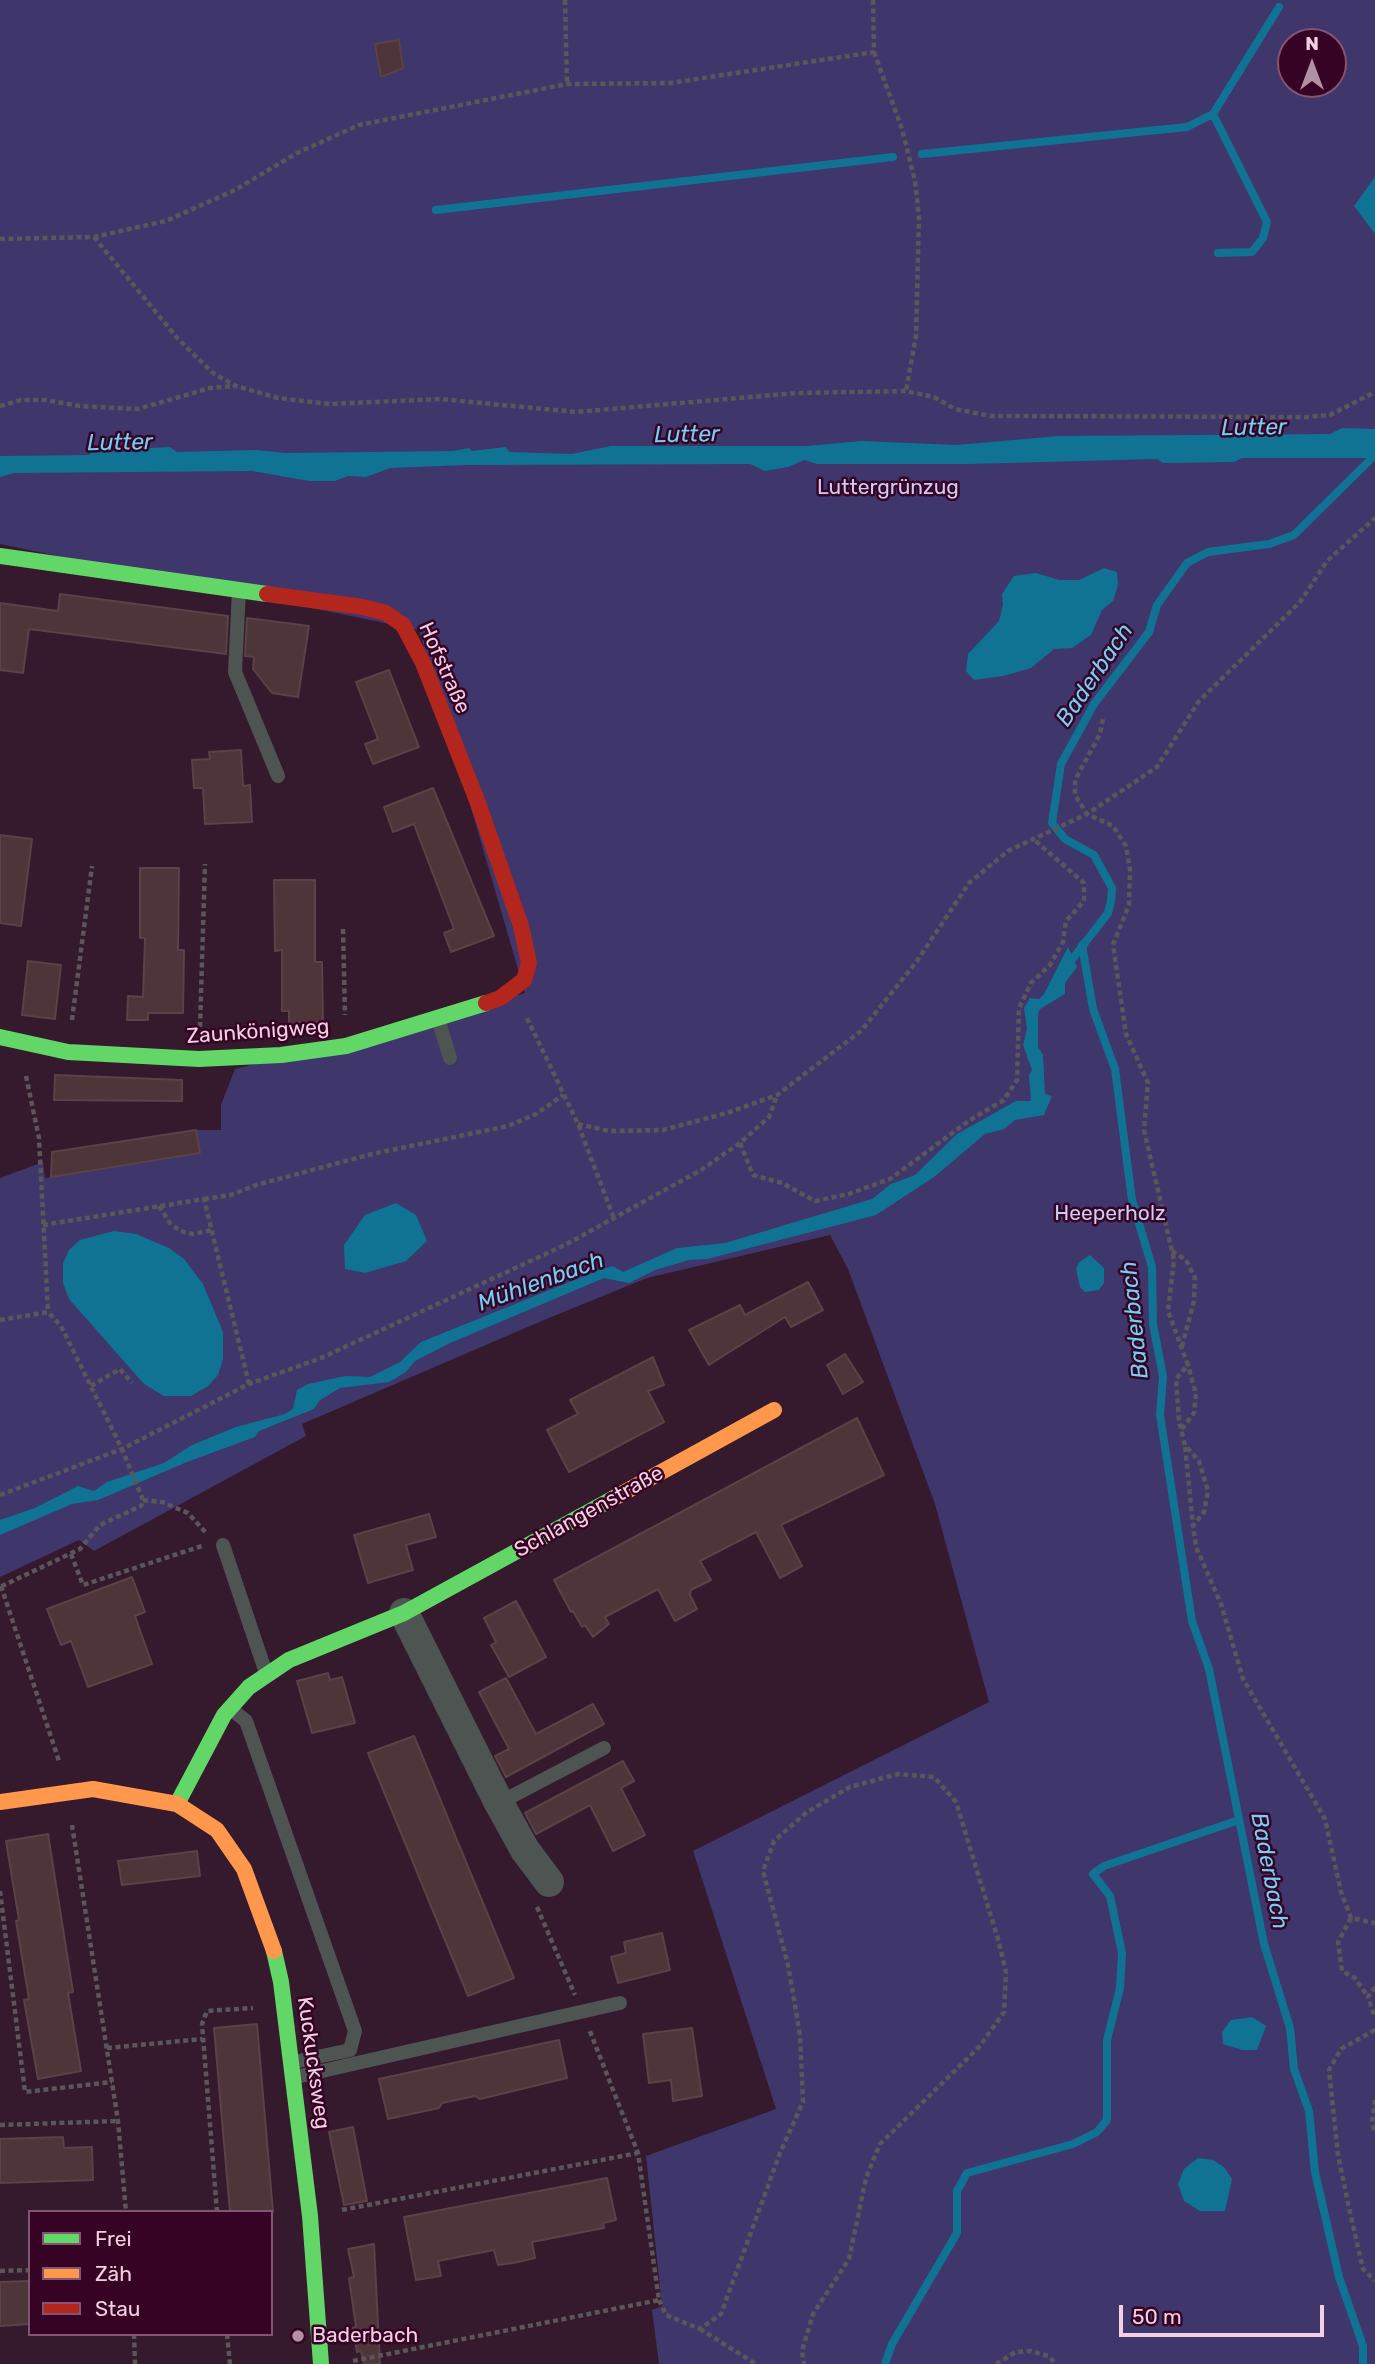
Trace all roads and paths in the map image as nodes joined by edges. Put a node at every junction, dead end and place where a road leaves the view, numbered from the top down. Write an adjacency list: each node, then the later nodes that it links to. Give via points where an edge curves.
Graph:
1 (565, 0): 4 (path)
2 (873, 0): 3 (path)
3 (874, 52): 4 (path, via 670,83); 8 (path, via 902,129 919,216 916,336)
4 (567, 83): 5 (path, via 359,124 166,221)
5 (94, 237): 6 (path); 7 (path, via 178,339 213,373)
6 (0, 239)
7 (236, 386): 8 (path, via 278,398 330,404 440,399 576,412 797,393); 10 (path, via 211,388 138,409 46,400)
8 (906, 391): 9 (path, via 991,416 1293,417 1330,415)
9 (1375, 392)
10 (0, 406)
11 (1375, 518): 16 (path, via 1327,561 1300,602 1199,701 1157,767)
12 (0, 556): 13 (street, Hofstraße)
13 (239, 589): 15 (lane, via 235,672); 21 (street, Hofstraße, via 363,607 386,613 404,625 473,790 522,926 529,963 524,980)
14 (1103, 719): 16 (path, via 1100,734 1075,780 1076,795)
15 (278, 776)
16 (1087, 814): 17 (path); 38 (path, via 1113,826 1126,846 1129,905 1113,945 1126,1034 1148,1083 1144,1130)
17 (1032, 838): 30 (path, via 969,883 917,961 861,1031); 32 (path, via 1084,883 1084,901 1066,922 1063,942 1050,965 1031,983 1019,1007 1017,1080 1004,1100 890,1179 815,1201 782,1183 753,1175)
18 (205, 864): 28 (path)
19 (92, 866): 26 (path)
20 (343, 929): 25 (path)
21 (511, 992): 22 (street, Zaunkönigweg); 29 (path)
22 (438, 1020): 25 (street, Zaunkönigweg); 27 (lane)
23 (0, 1037): 24 (street, Zaunkönigweg)
24 (21, 1043): 26 (street, Zaunkönigweg); 36 (path, via 39,1138)
25 (346, 1046): 28 (street, Zaunkönigweg)
26 (68, 1052): 28 (street, Zaunkönigweg)
27 (450, 1058)
28 (199, 1059)
29 (563, 1094): 31 (path); 33 (path, via 536,1114 508,1126 372,1154)
30 (777, 1094): 31 (path, via 663,1130 609,1131); 32 (path, via 769,1117)
31 (578, 1124): 35 (path)
32 (740, 1143): 35 (path, via 701,1170)
33 (204, 1199): 34 (path); 37 (path)
34 (159, 1206): 36 (path); 37 (path, via 180,1231)
35 (613, 1216): 44 (path, via 565,1245 321,1358)
36 (43, 1225): 39 (path)
37 (212, 1230): 44 (path)
38 (1172, 1251): 41 (path, via 1168,1311); 41 (path, via 1186,1260 1195,1278)
39 (48, 1312): 40 (path); 45 (path, via 61,1326)
40 (0, 1320)
41 (1182, 1347): 42 (path)
42 (1188, 1365): 47 (path, via 1176,1379); 47 (path, via 1196,1394 1194,1413)
43 (132, 1383): 45 (path, via 120,1369)
44 (249, 1384): 49 (path)
45 (90, 1385): 49 (path)
46 (774, 1410): 56 (street, Schlangenstraße)
47 (1181, 1430): 48 (path)
48 (1185, 1445): 52 (path); 52 (path, via 1199,1461 1208,1491 1204,1512)
49 (122, 1449): 50 (path); 51 (path)
50 (0, 1495)
51 (143, 1500): 53 (path, via 188,1513 209,1539); 54 (path, via 141,1506 100,1525)
52 (1193, 1526): 66 (path, via 1196,1547 1221,1604 1243,1679 1325,1819)
53 (223, 1545): 54 (path, via 201,1545 83,1585); 57 (lane)
54 (71, 1554): 55 (path)
55 (0, 1587): 60 (path)
56 (404, 1613): 57 (street, Schlangenstraße, via 289,1660); 62 (street)
57 (267, 1675): 58 (street, Schlangenstraße, via 249,1686)
58 (230, 1708): 63 (street, Schlangenstraße); 77 (lane, via 246,1721 355,2031 349,2050)
59 (604, 1748): 62 (lane)
60 (67, 1791): 61 (street); 63 (street, via 123,1792); 76 (path)
61 (0, 1802)
62 (499, 1803): 64 (street)
63 (177, 1804): 71 (street, Kuckucksweg, via 217,1830 244,1869 270,1935)
64 (549, 1882): 72 (path, via 534,1899)
65 (0, 1891): 78 (path, via 25,2092)
66 (1351, 1918): 67 (path); 69 (path, via 1338,1942 1342,1971 1355,1979)
67 (1375, 1923)
68 (1375, 1987): 69 (path)
69 (1368, 1997): 73 (path)
70 (620, 2003): 72 (lane)
71 (284, 2007): 75 (path, via 207,2011); 77 (street, Kuckucksweg)
72 (582, 2011): 77 (lane); 83 (path)
73 (1375, 2018)
74 (1375, 2031): 89 (path, via 1341,2049 1329,2070 1338,2155 1352,2221 1363,2269)
75 (202, 2039): 76 (path); 85 (path)
76 (107, 2048): 78 (path)
77 (293, 2070): 86 (street, Kuckucksweg)
78 (112, 2082): 80 (path)
79 (1375, 2100): 82 (path)
80 (118, 2122): 81 (path); 84 (path)
81 (0, 2125)
82 (1375, 2133)
83 (638, 2153): 86 (path); 90 (path)
84 (126, 2210)
85 (217, 2210)
86 (310, 2216): 97 (street, Kuckucksweg)
87 (28, 2270): 88 (path)
88 (0, 2271)
89 (1375, 2281)
90 (659, 2300): 91 (path, via 666,2315); 94 (path)
91 (700, 2329): 98 (path); 99 (path, via 721,2314 803,2102 800,2035 790,1977 763,1871 774,1841 807,1812 850,1787 898,1774 934,1777 956,1802 999,1939 1006,1972 1004,2012 979,2047 880,2144 866,2178 849,2259 813,2314 802,2351)
92 (134, 2336): 95 (path)
93 (227, 2336): 96 (path)
94 (351, 2361)
95 (135, 2364)
96 (230, 2364)
97 (321, 2364)
98 (755, 2364)
99 (804, 2364)
100 (996, 2364): 101 (path, via 1016,2352 1031,2351)
101 (1056, 2364)

